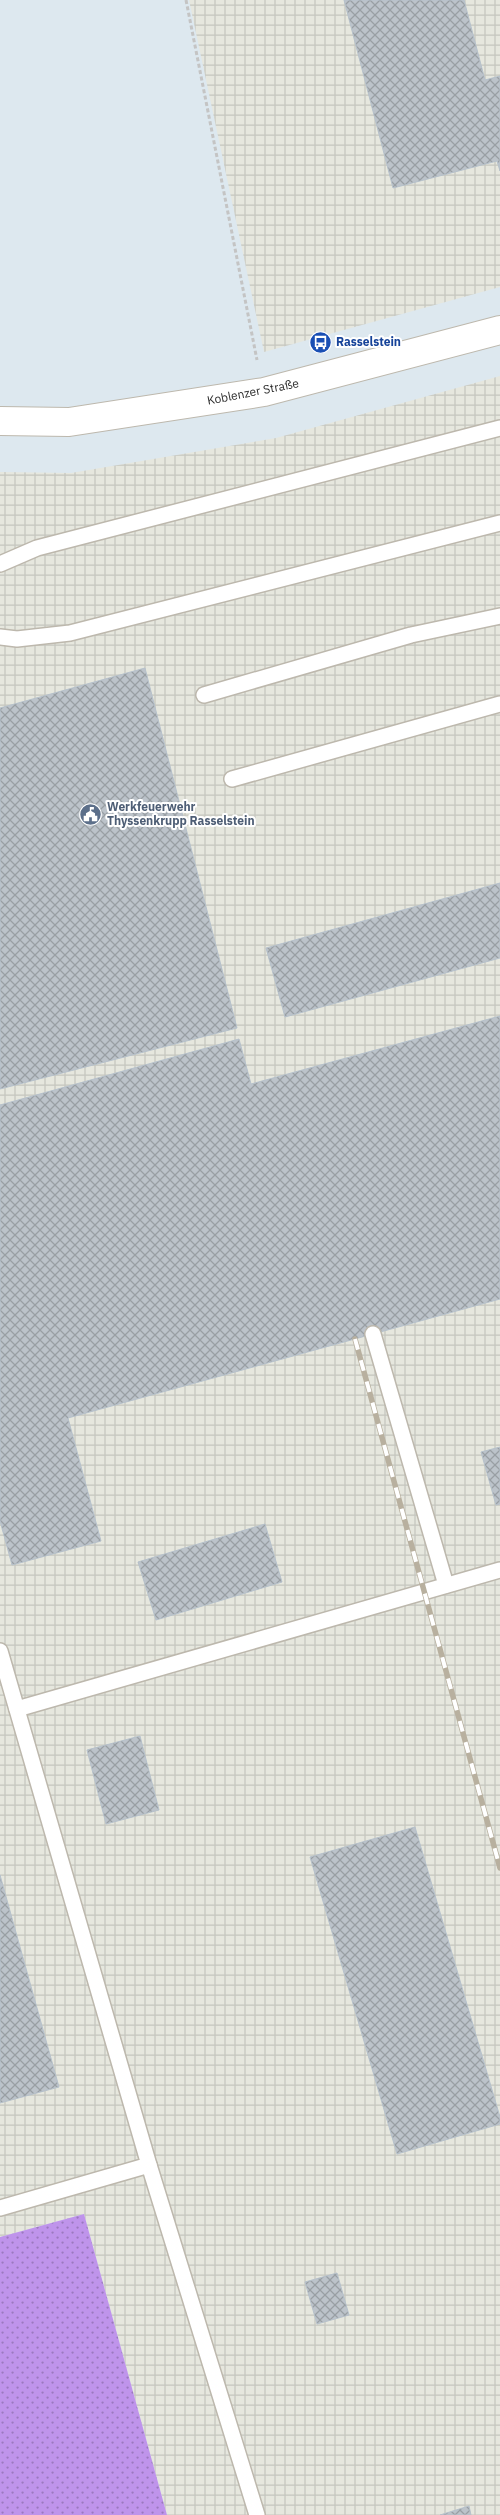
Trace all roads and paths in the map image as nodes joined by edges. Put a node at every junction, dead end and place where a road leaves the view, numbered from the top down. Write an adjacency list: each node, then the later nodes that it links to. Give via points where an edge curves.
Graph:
1 (186, 0): 4 (path)
2 (500, 330): 6 (street, Koblenzer Straße)
3 (266, 359): 4 (path)
4 (258, 361): 5 (path); 6 (path)
5 (248, 363)
6 (264, 392): 7 (street, Koblenzer Straße, via 69,422)
7 (0, 421)
8 (500, 428): 10 (lane, via 36,548)
9 (500, 523): 12 (lane, via 70,633 17,639)
10 (0, 564)
11 (500, 616): 13 (lane, via 411,635)
12 (0, 637)
13 (204, 695)
14 (500, 704): 15 (lane)
15 (232, 779)
16 (373, 1334): 18 (lane)
17 (500, 1570): 18 (lane)
18 (446, 1586): 20 (lane)
19 (0, 1651): 20 (lane)
20 (17, 1709): 21 (lane)
21 (149, 2165): 22 (lane); 23 (lane)
22 (0, 2208)
23 (257, 2515)

